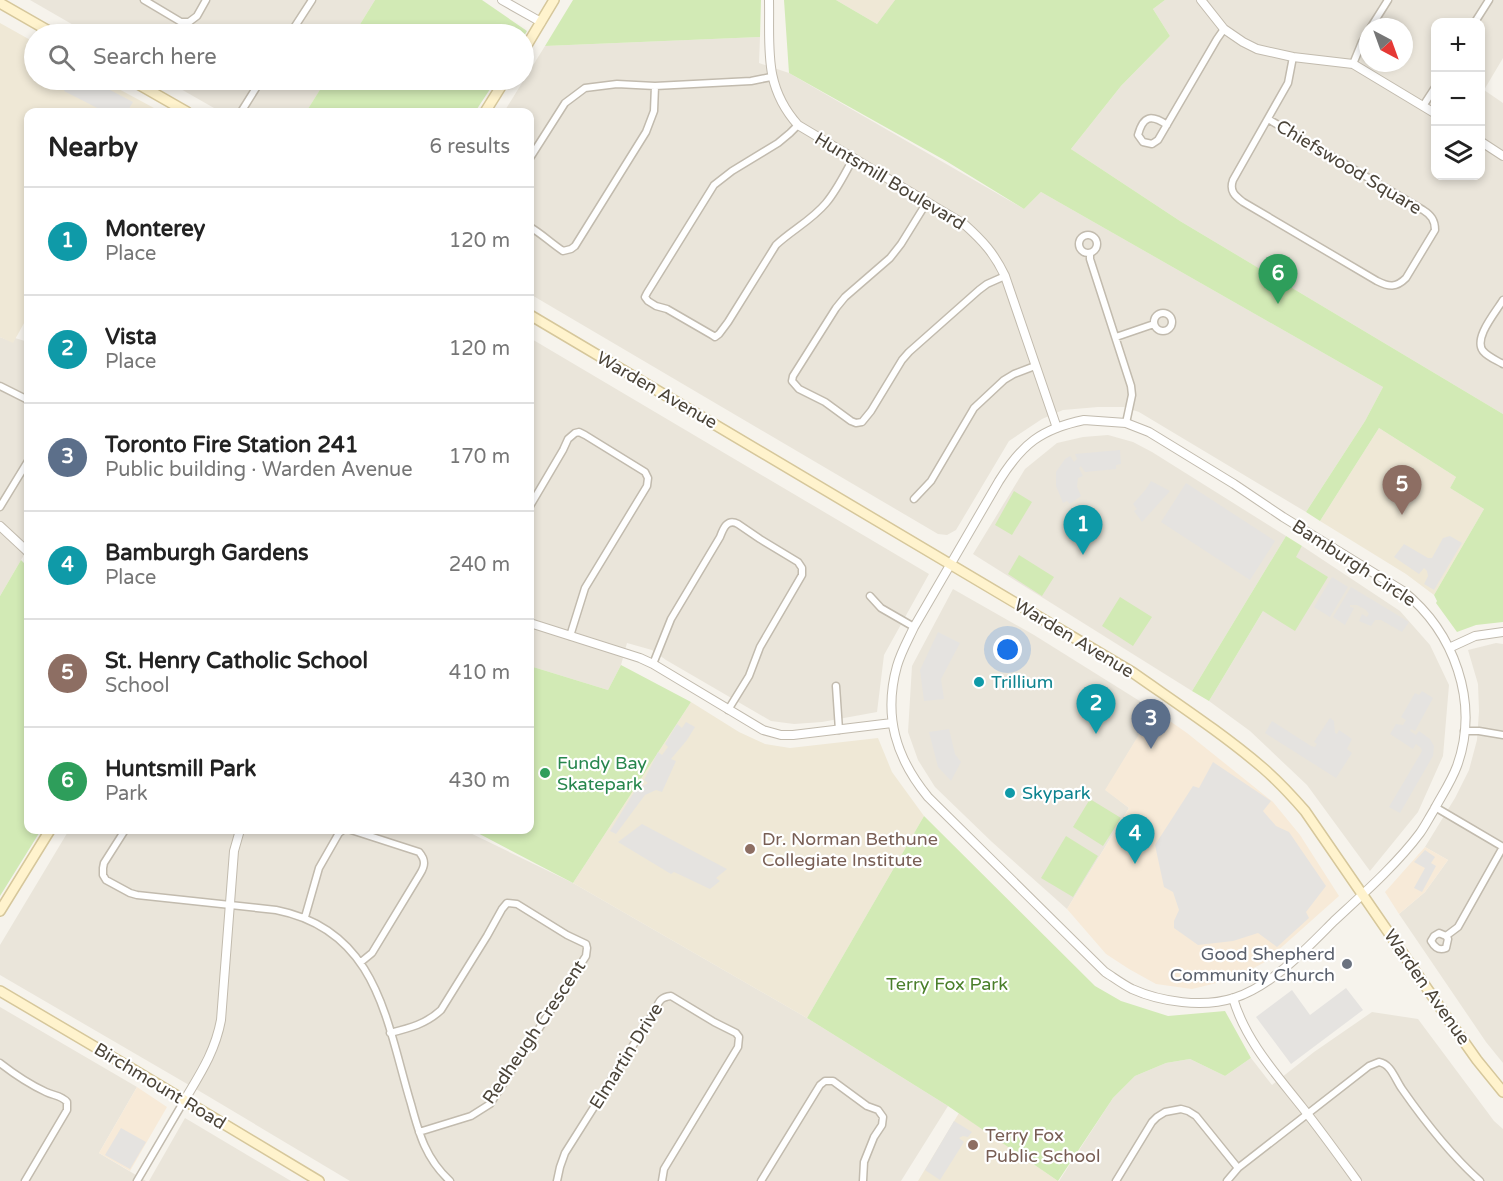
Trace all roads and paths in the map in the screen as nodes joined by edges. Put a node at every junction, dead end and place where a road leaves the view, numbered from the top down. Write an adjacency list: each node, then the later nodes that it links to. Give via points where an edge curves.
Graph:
1 (144, 0): 2 (street, via 180,22 189,22)
2 (206, 0)
3 (312, 0): 15 (street)
4 (502, 0): 13 (street)
5 (554, 0): 13 (main road)
6 (769, 0): 21 (street, Huntsmill Boulevard)
7 (1202, 0): 16 (street)
8 (1388, 0): 11 (street)
9 (1489, 0): 12 (street)
10 (0, 3): 14 (main road)
11 (1377, 18)
12 (1478, 18)
13 (541, 22): 17 (main road)
14 (37, 24)
15 (296, 24)
16 (1224, 29): 19 (street, via 1257,49); 34 (street)
17 (534, 34)
18 (1359, 49): 20 (street)
19 (1293, 57): 20 (street); 32 (street, Chiefswood Square, via 1288,83)
20 (1353, 64): 27 (street)
21 (771, 77): 22 (street); 33 (street, Huntsmill Boulevard, via 779,99)
22 (655, 86): 36 (street, via 617,84 585,88 565,103); 40 (street, via 654,111 646,132 575,246 563,251)
23 (148, 90): 28 (main road)
24 (254, 90): 29 (street)
25 (499, 90): 30 (main road)
26 (1431, 94): 27 (street)
27 (1423, 106): 31 (street)
28 (180, 108)
29 (243, 108)
30 (488, 108)
31 (1431, 111)
32 (1268, 119): 32 (street, Chiefswood Square, via 1233,180 1235,196 1377,282 1396,286 1406,278 1435,231 1432,218)
33 (798, 125): 38 (street, Huntsmill Boulevard); 38 (street, via 714,185 647,293 648,301 715,337 776,245 826,203)
34 (1167, 125): 34 (street, via 1157,118 1148,119 1140,125 1138,135 1143,142 1152,144)
35 (1485, 144): 37 (street)
36 (534, 152)
37 (1503, 156)
38 (854, 159): 39 (street, Huntsmill Boulevard)
39 (927, 202): 42 (street, Huntsmill Boulevard, via 983,240); 42 (street, via 890,258 836,308 794,376 792,381 799,389 851,421 862,422 909,352 979,290)
40 (534, 230)
41 (1090, 254): 46 (street)
42 (1005, 276): 48 (street, Huntsmill Boulevard)
43 (1503, 300): 47 (street, via 1480,336 1479,345)
44 (534, 317): 59 (main road, Warden Avenue)
45 (1154, 324): 46 (street)
46 (1116, 337): 51 (street, via 1132,390)
47 (1503, 364)
48 (1035, 366): 52 (street, Huntsmill Boulevard); 55 (street, via 1004,380 974,408 931,481)
49 (0, 386): 50 (street)
50 (24, 398)
51 (1126, 423): 52 (street, Bamburgh Circle, via 1084,420); 65 (street, Bamburgh Circle, via 1149,432 1403,591 1429,616)
52 (1057, 428): 59 (street, Bamburgh Circle, via 1036,438 1012,461)
53 (24, 468): 56 (street)
54 (534, 499): 64 (street, via 568,439 579,432 636,465 648,478 647,486 585,588)
55 (914, 499)
56 (0, 507)
57 (0, 526): 58 (street)
58 (24, 548)
59 (951, 564): 62 (street, Bamburgh Circle); 80 (main road, Warden Avenue, via 1132,672 1264,768 1305,811)
60 (870, 596): 62 (street)
61 (534, 624): 64 (street)
62 (914, 627): 69 (street, Bamburgh Circle, via 897,666)
63 (1503, 633): 65 (street, via 1475,636)
64 (570, 636): 66 (street)
65 (1449, 648): 71 (street, Bamburgh Circle, via 1463,688)
66 (653, 664): 68 (street); 68 (street, via 671,619 723,527 730,522 738,524 801,564 802,575)
67 (836, 686): 70 (street)
68 (728, 710): 70 (street, via 759,728 781,735)
69 (892, 723): 70 (street); 87 (street, Bamburgh Circle, via 908,768 928,797 1105,972 1151,996 1187,1004)
70 (839, 730)
71 (1464, 731): 72 (street); 73 (street, Bamburgh Circle, via 1457,766)
72 (1503, 735)
73 (1435, 807): 79 (street); 80 (street, Bamburgh Circle, via 1408,848)
74 (48, 834): 82 (main road)
75 (123, 834): 81 (street, via 102,868 110,883 137,895)
76 (239, 834): 81 (street)
77 (338, 834): 83 (street, via 320,868)
78 (363, 834): 85 (street, via 419,852 424,867 372,953)
79 (1503, 847): 84 (street, via 1458,927)
80 (1363, 894): 87 (street, Bamburgh Circle, via 1268,981); 90 (main road, Warden Avenue)
81 (229, 905): 83 (street, via 291,912); 91 (street, via 221,1020 209,1058)
82 (0, 911)
83 (305, 918): 85 (street, via 337,937)
84 (1446, 936)
85 (361, 962): 88 (street, via 373,982)
86 (0, 991): 91 (main road, Birchmount Road)
87 (1233, 998): 92 (street, via 1252,1039)
88 (390, 1033): 93 (street); 93 (street, Redheugh Crescent, via 432,1019 441,1010 507,903 518,904 586,944 586,956 490,1104 471,1116)
89 (0, 1063): 95 (street, via 67,1102 65,1115)
90 (1503, 1092)
91 (184, 1101): 96 (street); 97 (main road, Birchmount Road)
92 (1308, 1114): 94 (street); 105 (street); 106 (street, via 1371,1064 1381,1062 1390,1068 1440,1138)
93 (419, 1132): 98 (street, via 428,1153)
94 (1238, 1168): 103 (street, via 1196,1116 1181,1109 1162,1113 1152,1122); 104 (street)
95 (25, 1181)
96 (137, 1181)
97 (319, 1181)
98 (450, 1181)
99 (557, 1181): 100 (street, Elmartin Drive, via 565,1153 659,1001 671,996 736,1033 740,1042 664,1169)
100 (662, 1181)
101 (761, 1181): 102 (street, via 820,1085 832,1081 883,1117 864,1162)
102 (863, 1181)
103 (1116, 1181)
104 (1227, 1181)
105 (1357, 1181)
106 (1480, 1181)

